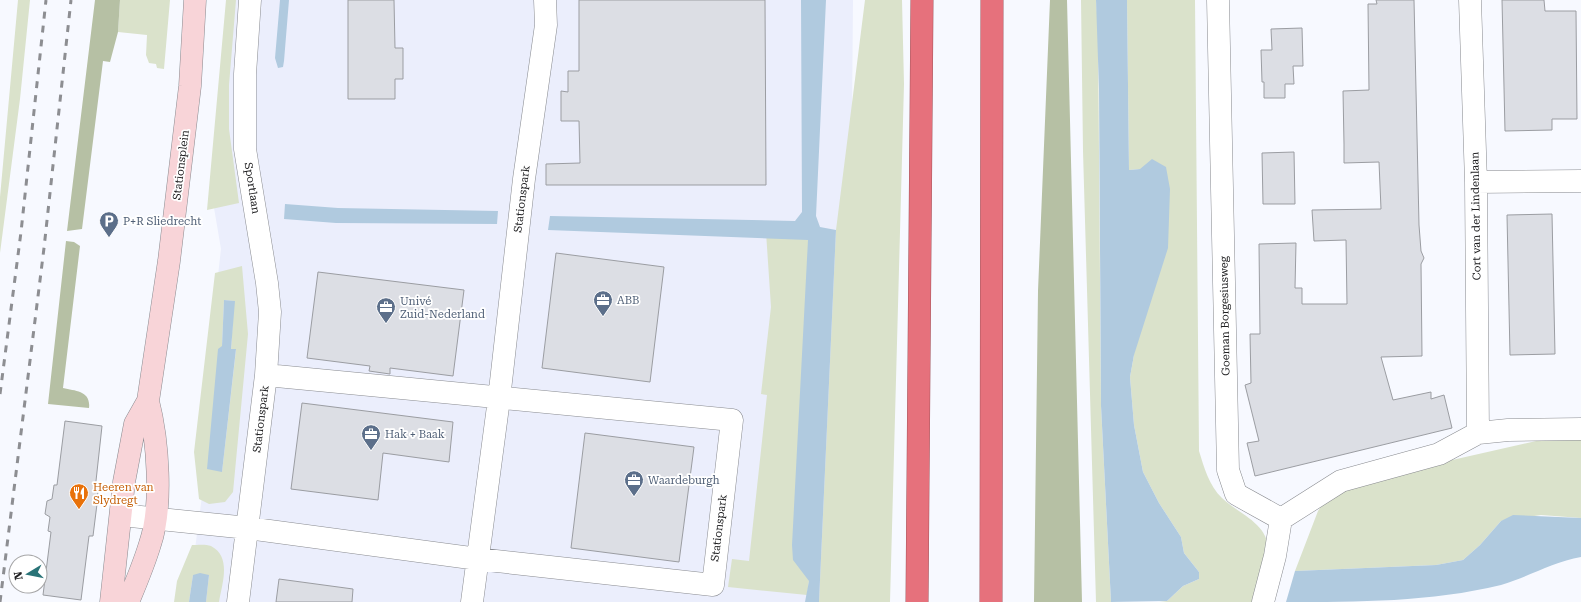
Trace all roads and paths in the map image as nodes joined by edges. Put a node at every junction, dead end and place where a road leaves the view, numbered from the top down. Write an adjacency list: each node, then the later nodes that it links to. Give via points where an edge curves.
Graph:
1 (194, 0): 12 (main road, Stationsplein, via 190,86 169,261)
2 (250, 0): 10 (street, Sportlaan, via 245,74 246,149 270,312)
3 (545, 0): 11 (street, Stationspark, via 546,25 524,179)
4 (922, 0): 24 (highway)
5 (992, 0): 25 (highway)
6 (1218, 0): 17 (street, Goeman Borgesiusweg, via 1228,470 1236,494)
7 (1470, 0): 8 (street, Cort van der Lindenlaan)
8 (1476, 182): 9 (street); 14 (street, Cort van der Lindenlaan)
9 (1581, 182)
10 (266, 375): 11 (street, Stationspark); 18 (street, Stationspark)
11 (499, 399): 19 (street, Stationspark); 19 (street, Stationspark, via 732,420 713,585)
12 (148, 401): 15 (main road, Stationsplein, via 135,424 124,482); 16 (main road, Stationsplein, via 156,450)
13 (1581, 429): 14 (street)
14 (1478, 433): 17 (street, via 1439,454 1341,481)
15 (121, 515): 16 (street, Stationspark); 20 (main road, Stationsplein)
16 (155, 519): 18 (street, Stationspark); 21 (main road, Stationsplein, via 151,543)
17 (1281, 519): 26 (street)
18 (248, 528): 19 (street, Stationspark); 22 (street, Stationspark)
19 (478, 559): 23 (street, Stationspark)
20 (111, 602)
21 (128, 602)
22 (238, 602)
23 (472, 602)
24 (917, 602)
25 (990, 602)
26 (1263, 602)

